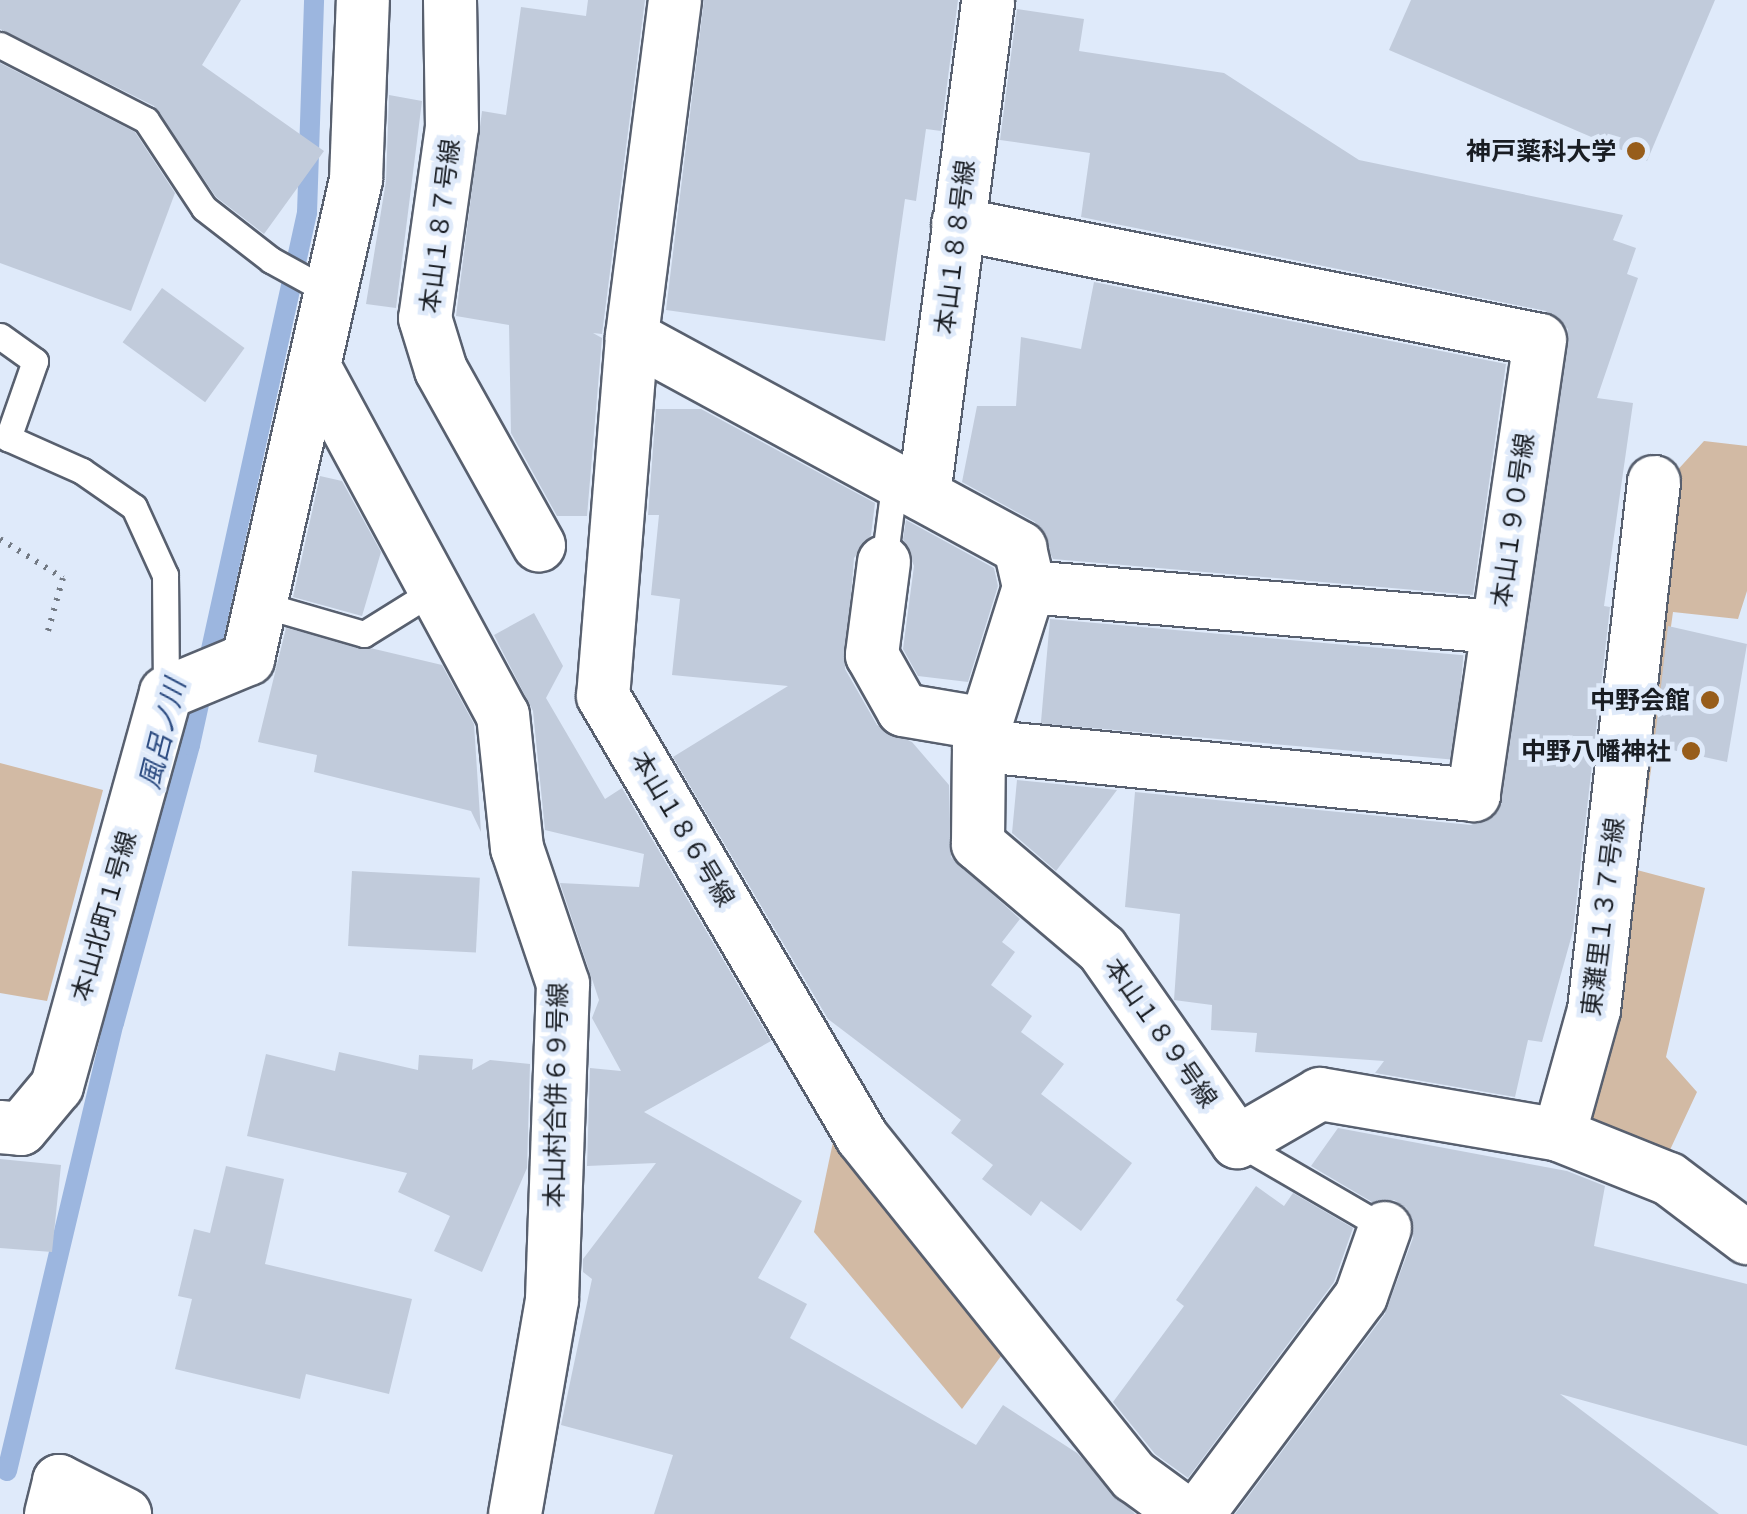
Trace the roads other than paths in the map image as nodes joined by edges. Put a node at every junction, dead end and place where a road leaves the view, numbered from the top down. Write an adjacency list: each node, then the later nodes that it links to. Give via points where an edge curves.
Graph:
1 (450, 0): 13 (street, 本山１８７号線, via 452,128 425,318 441,370)
2 (675, 0): 9 (street, 本山１８６号線)
3 (988, 0): 6 (street, 本山１８８号線)
4 (370, 1): 7 (street, via 356,179)
5 (0, 46): 7 (lane, via 146,120 204,208 271,260)
6 (958, 224): 12 (street, 本山１８８号線); 18 (street, 本山１９０号線, via 1540,340)
7 (331, 293): 10 (street)
8 (0, 336): 19 (lane, via 35,361 8,438 82,471 134,508 165,576)
9 (632, 337): 12 (street); 29 (street, 本山１８６号線, via 603,696 862,1138 1134,1476)
10 (315, 368): 16 (street, 本山村合併６９号線); 17 (street)
11 (1654, 482): 22 (street, 東灘里１３７号線, via 1594,1010)
12 (910, 486): 14 (lane); 15 (street, via 1020,548)
13 (540, 544)
14 (884, 562): 20 (street, via 872,655 903,710)
15 (1029, 587): 18 (street); 20 (street, 本山１８９号線)
16 (435, 590): 17 (lane, via 364,634); 28 (street, 本山村合併６９号線, via 503,715 517,848 563,984 552,1300)
17 (260, 604): 19 (street, via 248,659)
18 (1497, 627): 20 (street, 本山１９０号線, via 1474,794)
19 (176, 688): 21 (street, 本山北町１号線, via 56,1086 21,1129)
20 (982, 735): 23 (street, 本山１８９号線, via 978,844 1102,949)
21 (0, 1126)
22 (1560, 1135): 23 (street, via 1320,1094); 25 (street, via 1669,1179)
23 (1237, 1142): 24 (lane)
24 (1386, 1228): 30 (street, via 1361,1296)
25 (1747, 1238)
26 (51, 1514): 27 (street, via 59,1481)
27 (125, 1514)
28 (515, 1514)
29 (1186, 1514)
30 (1198, 1514)

